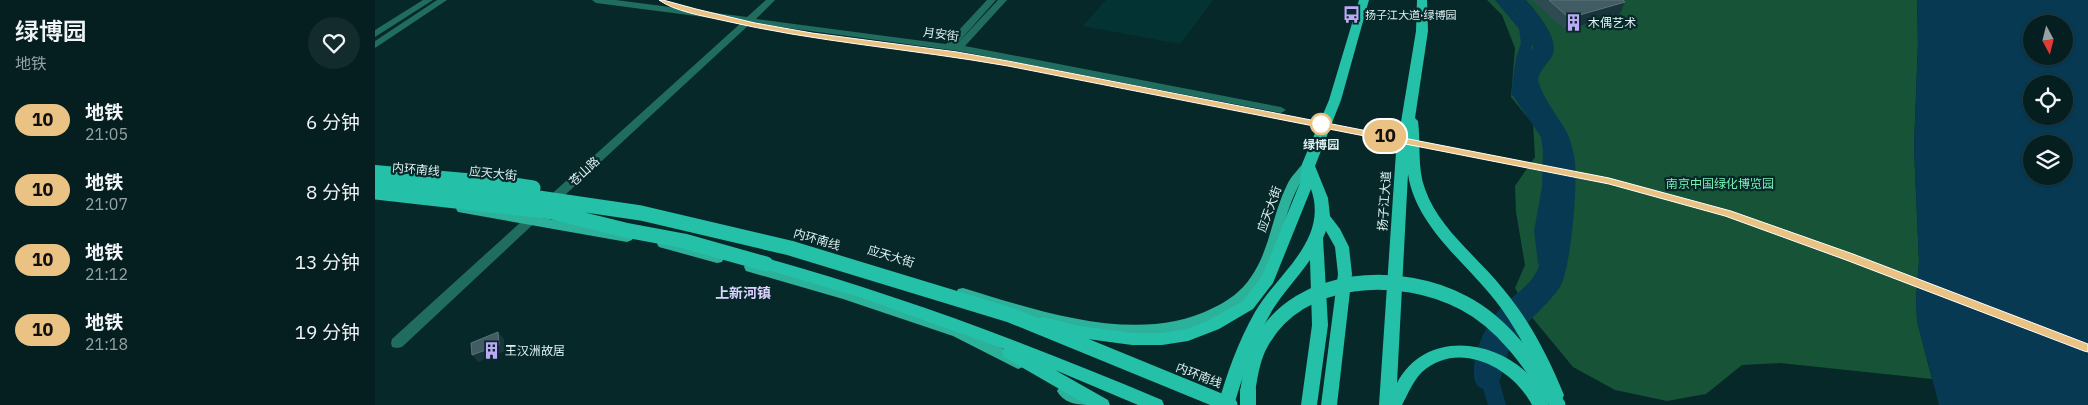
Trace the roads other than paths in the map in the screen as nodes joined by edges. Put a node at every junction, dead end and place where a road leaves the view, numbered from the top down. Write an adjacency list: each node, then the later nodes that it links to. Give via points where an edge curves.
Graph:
1 (429, 0): 11 (street)
2 (443, 0): 12 (street)
3 (596, 0): 10 (street, 月安街)
4 (771, 0): 10 (street, 苍山路)
5 (777, 0): 10 (street, 苍山路)
6 (992, 0): 13 (street)
7 (1003, 0): 14 (street)
8 (1364, 0): 17 (highway, via 1332,109)
9 (1422, 0): 15 (highway, 扬子江大道, via 1422,31)
10 (751, 21): 13 (street, 月安街); 22 (street, 苍山路)
11 (375, 34)
12 (375, 45)
13 (948, 47): 14 (street, 月安街)
14 (958, 48): 16 (street, 月安街)
15 (1410, 106): 39 (highway, 扬子江大道, via 1403,152); 42 (highway, via 1415,137 1415,177 1419,190 1432,216 1500,294 1545,367)
16 (1281, 110)
17 (1309, 164): 22 (main road, 应天大街, via 1294,184 1257,280 1241,298 1204,320 1156,330 1125,330 1067,320 767,236); 25 (highway, via 1322,203); 29 (highway, bridge, via 1307,183 1268,279 1248,305 1232,315 1187,335 1162,339 1132,339 1080,332)
18 (375, 171): 24 (highway, bridge, via 483,180 588,196)
19 (375, 176): 22 (main road, 应天大街)
20 (375, 182): 24 (highway, 内环南线, bridge, via 525,196)
21 (375, 192): 27 (highway, bridge, via 552,212)
22 (561, 196): 26 (street, 苍山路)
23 (375, 199): 26 (main road); 27 (highway, bridge, via 507,212)
24 (641, 213): 29 (highway, 内环南线, bridge, via 790,248)
25 (1323, 217): 28 (highway); 38 (highway, via 1341,247 1345,274)
26 (536, 220): 31 (street, 苍山路); 33 (main road, via 671,246 845,294 948,329 1036,372)
27 (625, 230): 30 (highway, bridge, via 684,241 834,282)
28 (1316, 238): 36 (highway, via 1269,303 1244,348); 37 (highway, via 1320,325)
29 (1010, 315): 36 (highway, 内环南线, bridge)
30 (966, 327): 34 (highway); 35 (highway)
31 (397, 344)
32 (1248, 397): 42 (highway, bridge, via 1251,366 1258,349 1283,315 1311,296 1329,290 1366,282 1387,282 1439,291 1482,314 1504,331 1524,353)
33 (1086, 405)
34 (1102, 405)
35 (1156, 405)
36 (1228, 405)
37 (1309, 405)
38 (1329, 405)
39 (1387, 405)
40 (1393, 405): 41 (highway, via 1406,379 1422,362 1443,354 1476,352 1518,374 1532,388)
41 (1541, 405)
42 (1559, 405)

